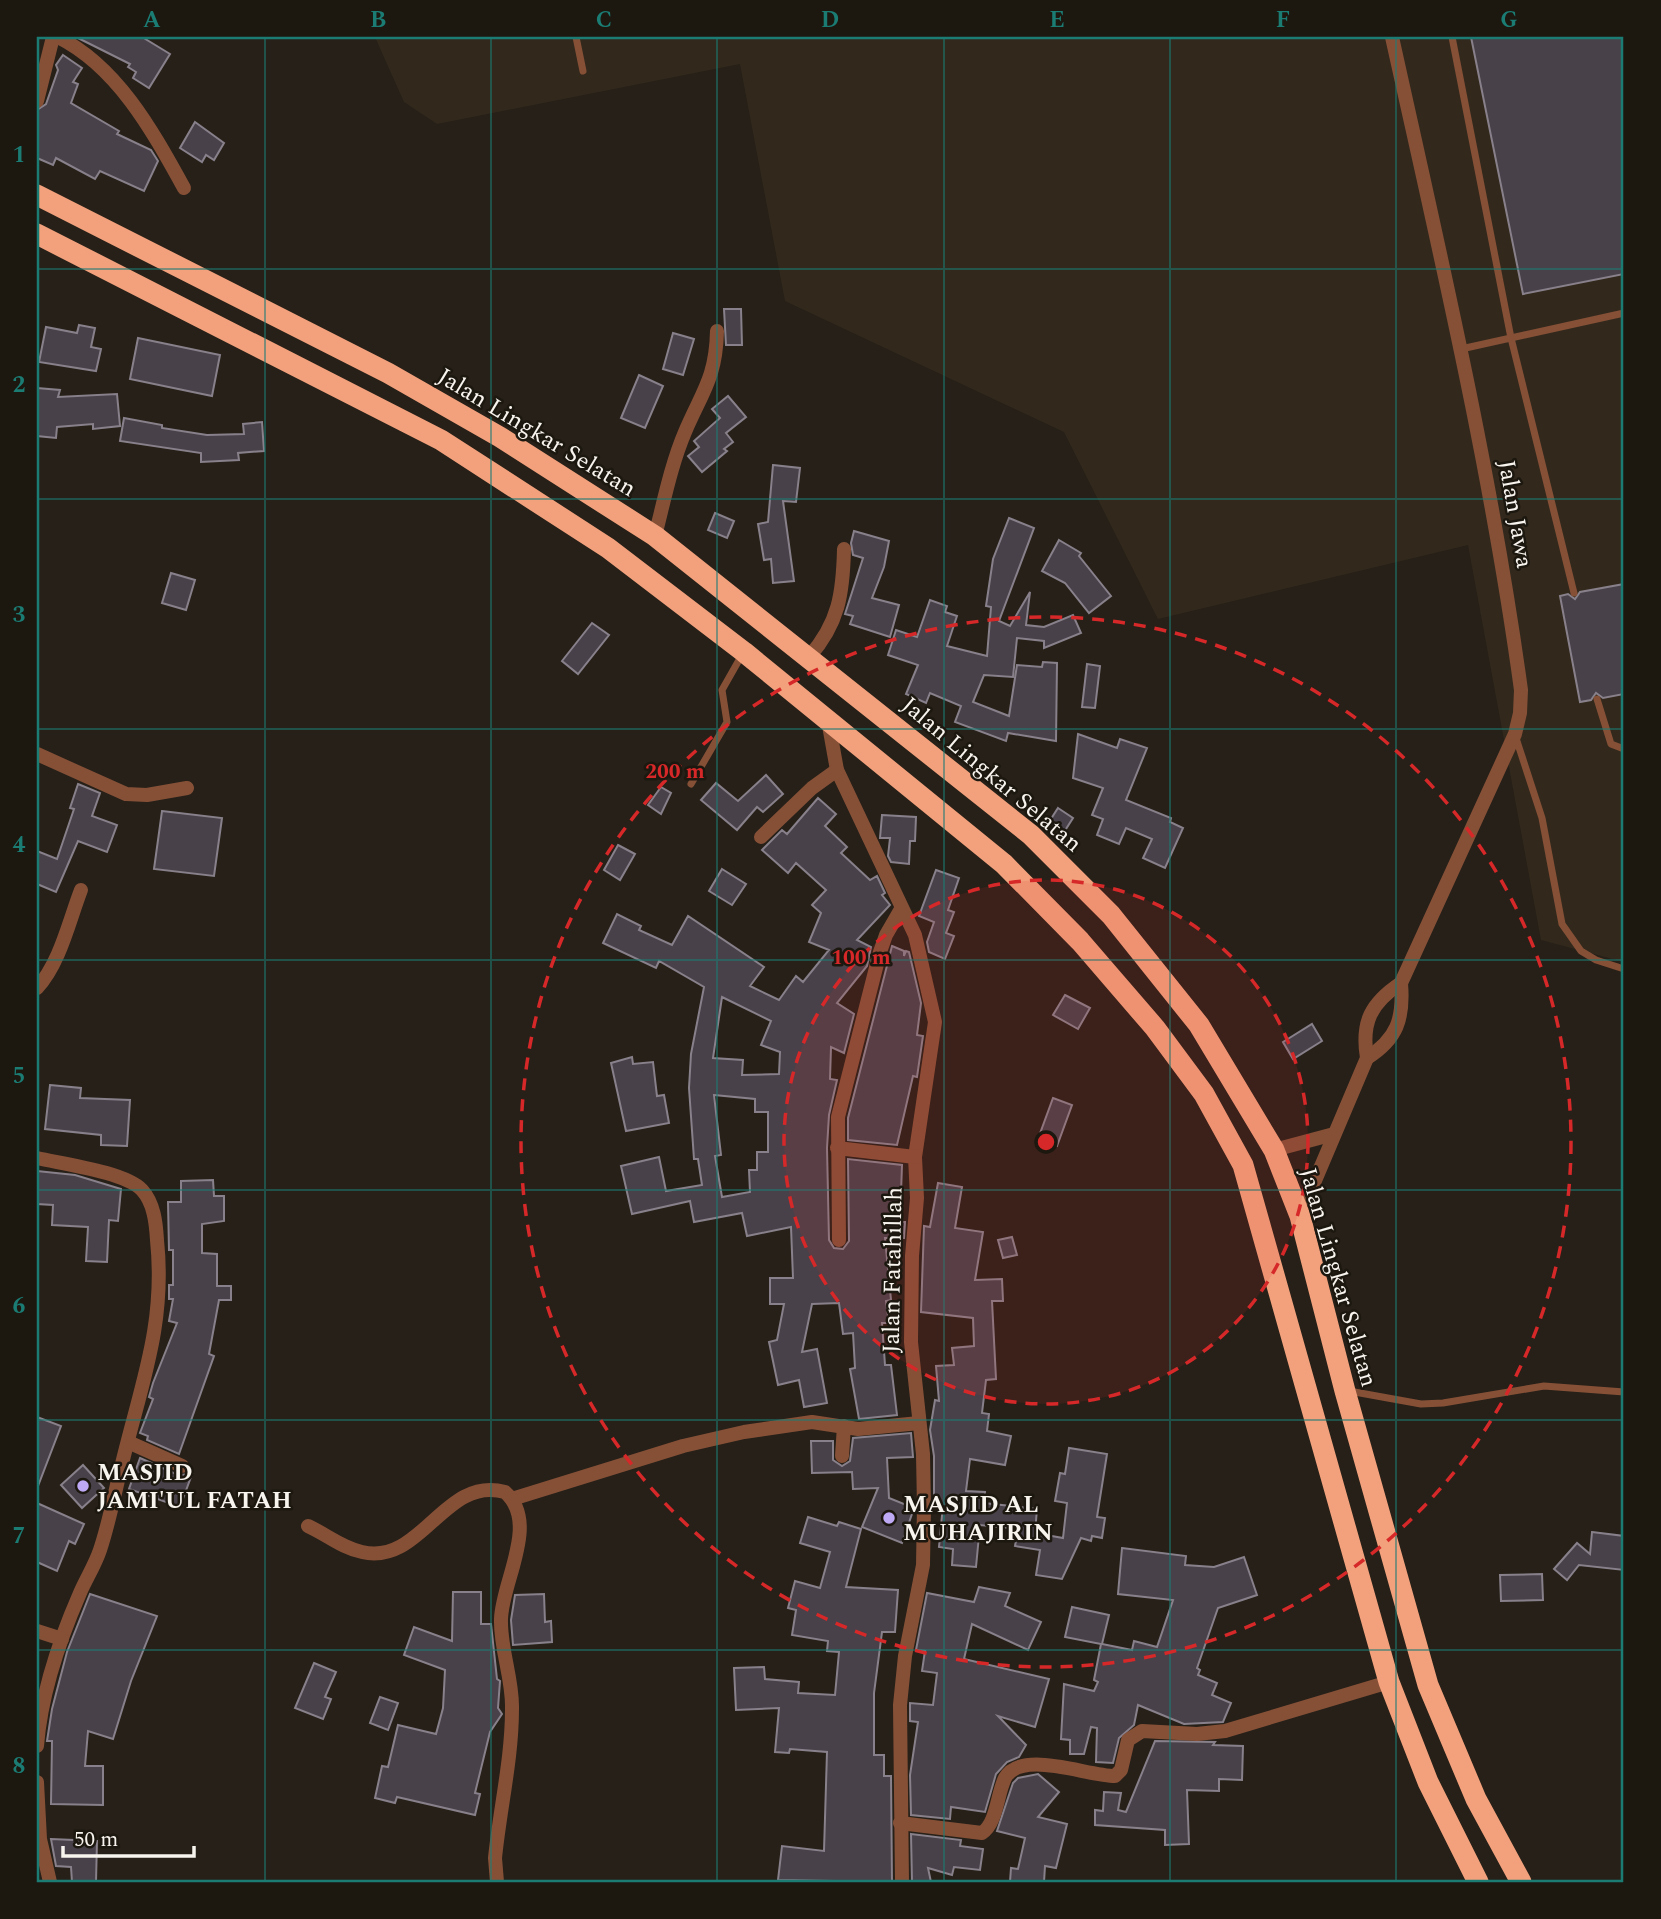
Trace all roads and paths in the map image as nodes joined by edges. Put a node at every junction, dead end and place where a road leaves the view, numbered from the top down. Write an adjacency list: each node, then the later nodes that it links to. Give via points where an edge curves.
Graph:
1 (53, 37): 7 (street)
2 (58, 37): 8 (street, via 88,57 128,98)
3 (576, 37): 6 (lane)
4 (1392, 37): 16 (street, Jalan Jawa)
5 (1452, 37): 14 (lane)
6 (583, 71)
7 (37, 101)
8 (184, 188)
9 (37, 195): 11 (highway, Jalan Lingkar Selatan)
10 (37, 234): 15 (highway)
11 (263, 310): 15 (highway); 17 (highway, Jalan Lingkar Selatan, via 477,424)
12 (1624, 313): 14 (lane)
13 (717, 331): 17 (street, via 714,370 684,433)
14 (1511, 338): 16 (lane); 19 (lane)
15 (249, 340): 20 (highway, via 441,439 608,548)
16 (1461, 349): 24 (street, Jalan Jawa, via 1521,690)
17 (655, 536): 21 (highway, Jalan Lingkar Selatan)
18 (844, 548): 21 (street, via 833,625)
19 (1574, 593)
20 (744, 652): 23 (highway); 28 (lane, via 722,690 727,722)
21 (809, 657): 37 (highway, Jalan Lingkar Selatan, via 1040,844 1111,915 1199,1025)
22 (1597, 699): 25 (lane, via 1611,744)
23 (828, 720): 27 (street, Jalan Fatahillah); 38 (highway, via 1004,864 1156,1028)
24 (1515, 734): 33 (lane, via 1542,818 1562,924 1581,951); 34 (street, Jalan Jawa)
25 (1624, 749)
26 (37, 754): 29 (street, via 126,794)
27 (837, 770): 30 (street); 32 (street, Jalan Fatahillah)
28 (691, 784)
29 (187, 788)
30 (761, 837)
31 (81, 890): 35 (street, via 58,951)
32 (901, 909): 40 (street, via 886,935 867,997 838,1117); 42 (street, Jalan Fatahillah, via 917,942 935,1022)
33 (1624, 969)
34 (1401, 983): 36 (street, Jalan Jawa, via 1403,1004 1389,1044); 36 (street, Jalan Jawa, via 1380,997 1370,1017 1363,1036)
35 (37, 988)
36 (1367, 1058): 39 (street, Jalan Jawa)
37 (1229, 1072): 38 (highway); 41 (highway, Jalan Lingkar Selatan)
38 (1204, 1094): 57 (highway, via 1244,1165)
39 (1334, 1134): 41 (street); 44 (street, Jalan Jawa)
40 (837, 1148): 42 (street); 45 (street)
41 (1275, 1150): 44 (highway, Jalan Lingkar Selatan)
42 (915, 1157): 48 (street, Jalan Fatahillah, via 910,1332)
43 (37, 1158): 50 (street, via 133,1183 149,1200 158,1250 158,1316)
44 (1300, 1216): 46 (highway, Jalan Lingkar Selatan)
45 (839, 1240)
46 (1345, 1391): 47 (lane, via 1421,1404 1544,1386); 67 (highway, Jalan Lingkar Selatan, via 1428,1685 1476,1799)
47 (1624, 1392)
48 (919, 1423): 49 (street, via 858,1429); 61 (street, Jalan Fatahillah, via 923,1565 902,1683)
49 (844, 1426): 51 (street); 53 (street, via 812,1422 744,1432)
50 (128, 1442): 52 (street); 56 (street, via 98,1554)
51 (842, 1456)
52 (182, 1466)
53 (512, 1499): 54 (street, via 497,1490 460,1498 408,1543 378,1554 352,1549); 64 (street, via 520,1524 501,1619 513,1706 498,1830)
54 (308, 1527)
55 (37, 1631): 56 (street)
56 (62, 1639): 58 (street)
57 (1389, 1682): 61 (street, via 1212,1734 1142,1731 1128,1740 1121,1770 1115,1776 1029,1763 1014,1767 1004,1781 989,1828 982,1833); 66 (highway, via 1428,1782)
58 (40, 1701): 59 (street)
59 (37, 1746)
60 (37, 1782): 62 (street)
61 (900, 1823): 65 (street, Jalan Fatahillah)
62 (38, 1843): 63 (street)
63 (50, 1882)
64 (497, 1882)
65 (902, 1882)
66 (1478, 1882)
67 (1521, 1882)

